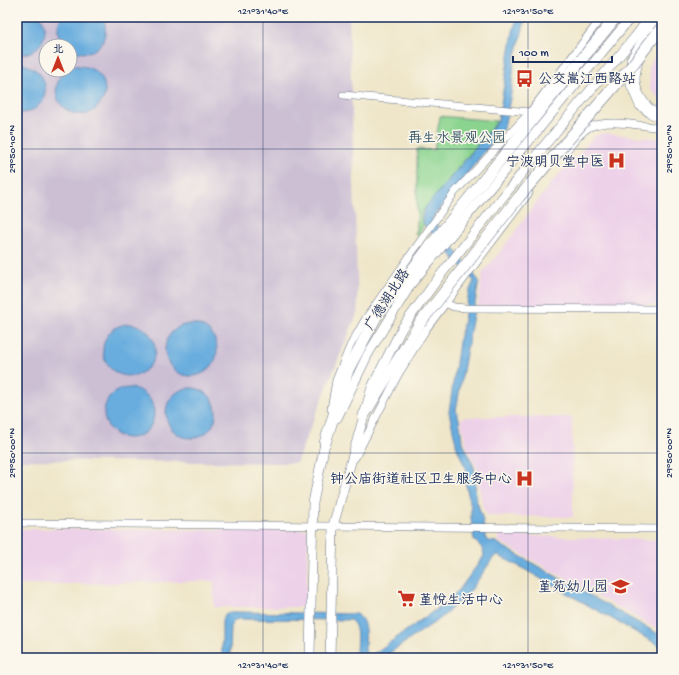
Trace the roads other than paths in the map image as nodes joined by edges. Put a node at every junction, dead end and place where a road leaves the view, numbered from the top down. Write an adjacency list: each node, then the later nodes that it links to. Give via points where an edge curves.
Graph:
1 (602, 17): 9 (street)
2 (616, 17): 16 (highway, via 427,250 376,317 348,370)
3 (631, 17): 16 (main road, 广德湖北路, via 411,284 368,354)
4 (650, 17): 15 (main road, 广德湖北路, via 439,277 402,328 372,387)
5 (657, 17): 11 (street, via 630,59 630,85 640,106)
6 (662, 19): 10 (street, via 640,54 636,82 648,106)
7 (662, 28): 15 (highway, bridge, via 519,197 420,323)
8 (343, 95): 9 (street)
9 (530, 112): 16 (street, via 455,192 366,318 350,346 336,380)
10 (662, 114)
11 (662, 120)
12 (662, 128): 13 (street, via 600,124 586,129 546,170)
13 (445, 303): 14 (street, via 465,308); 17 (street, via 426,328 398,375)
14 (662, 309)
15 (364, 414): 17 (main road, 广德湖北路)
16 (326, 443): 19 (main road, 广德湖北路, via 314,502)
17 (350, 467): 20 (main road, 广德湖北路)
18 (17, 522): 19 (street)
19 (313, 526): 20 (street); 22 (main road, 广德湖北路)
20 (333, 526): 21 (street); 23 (main road, 广德湖北路)
21 (662, 528)
22 (310, 658)
23 (330, 658)

